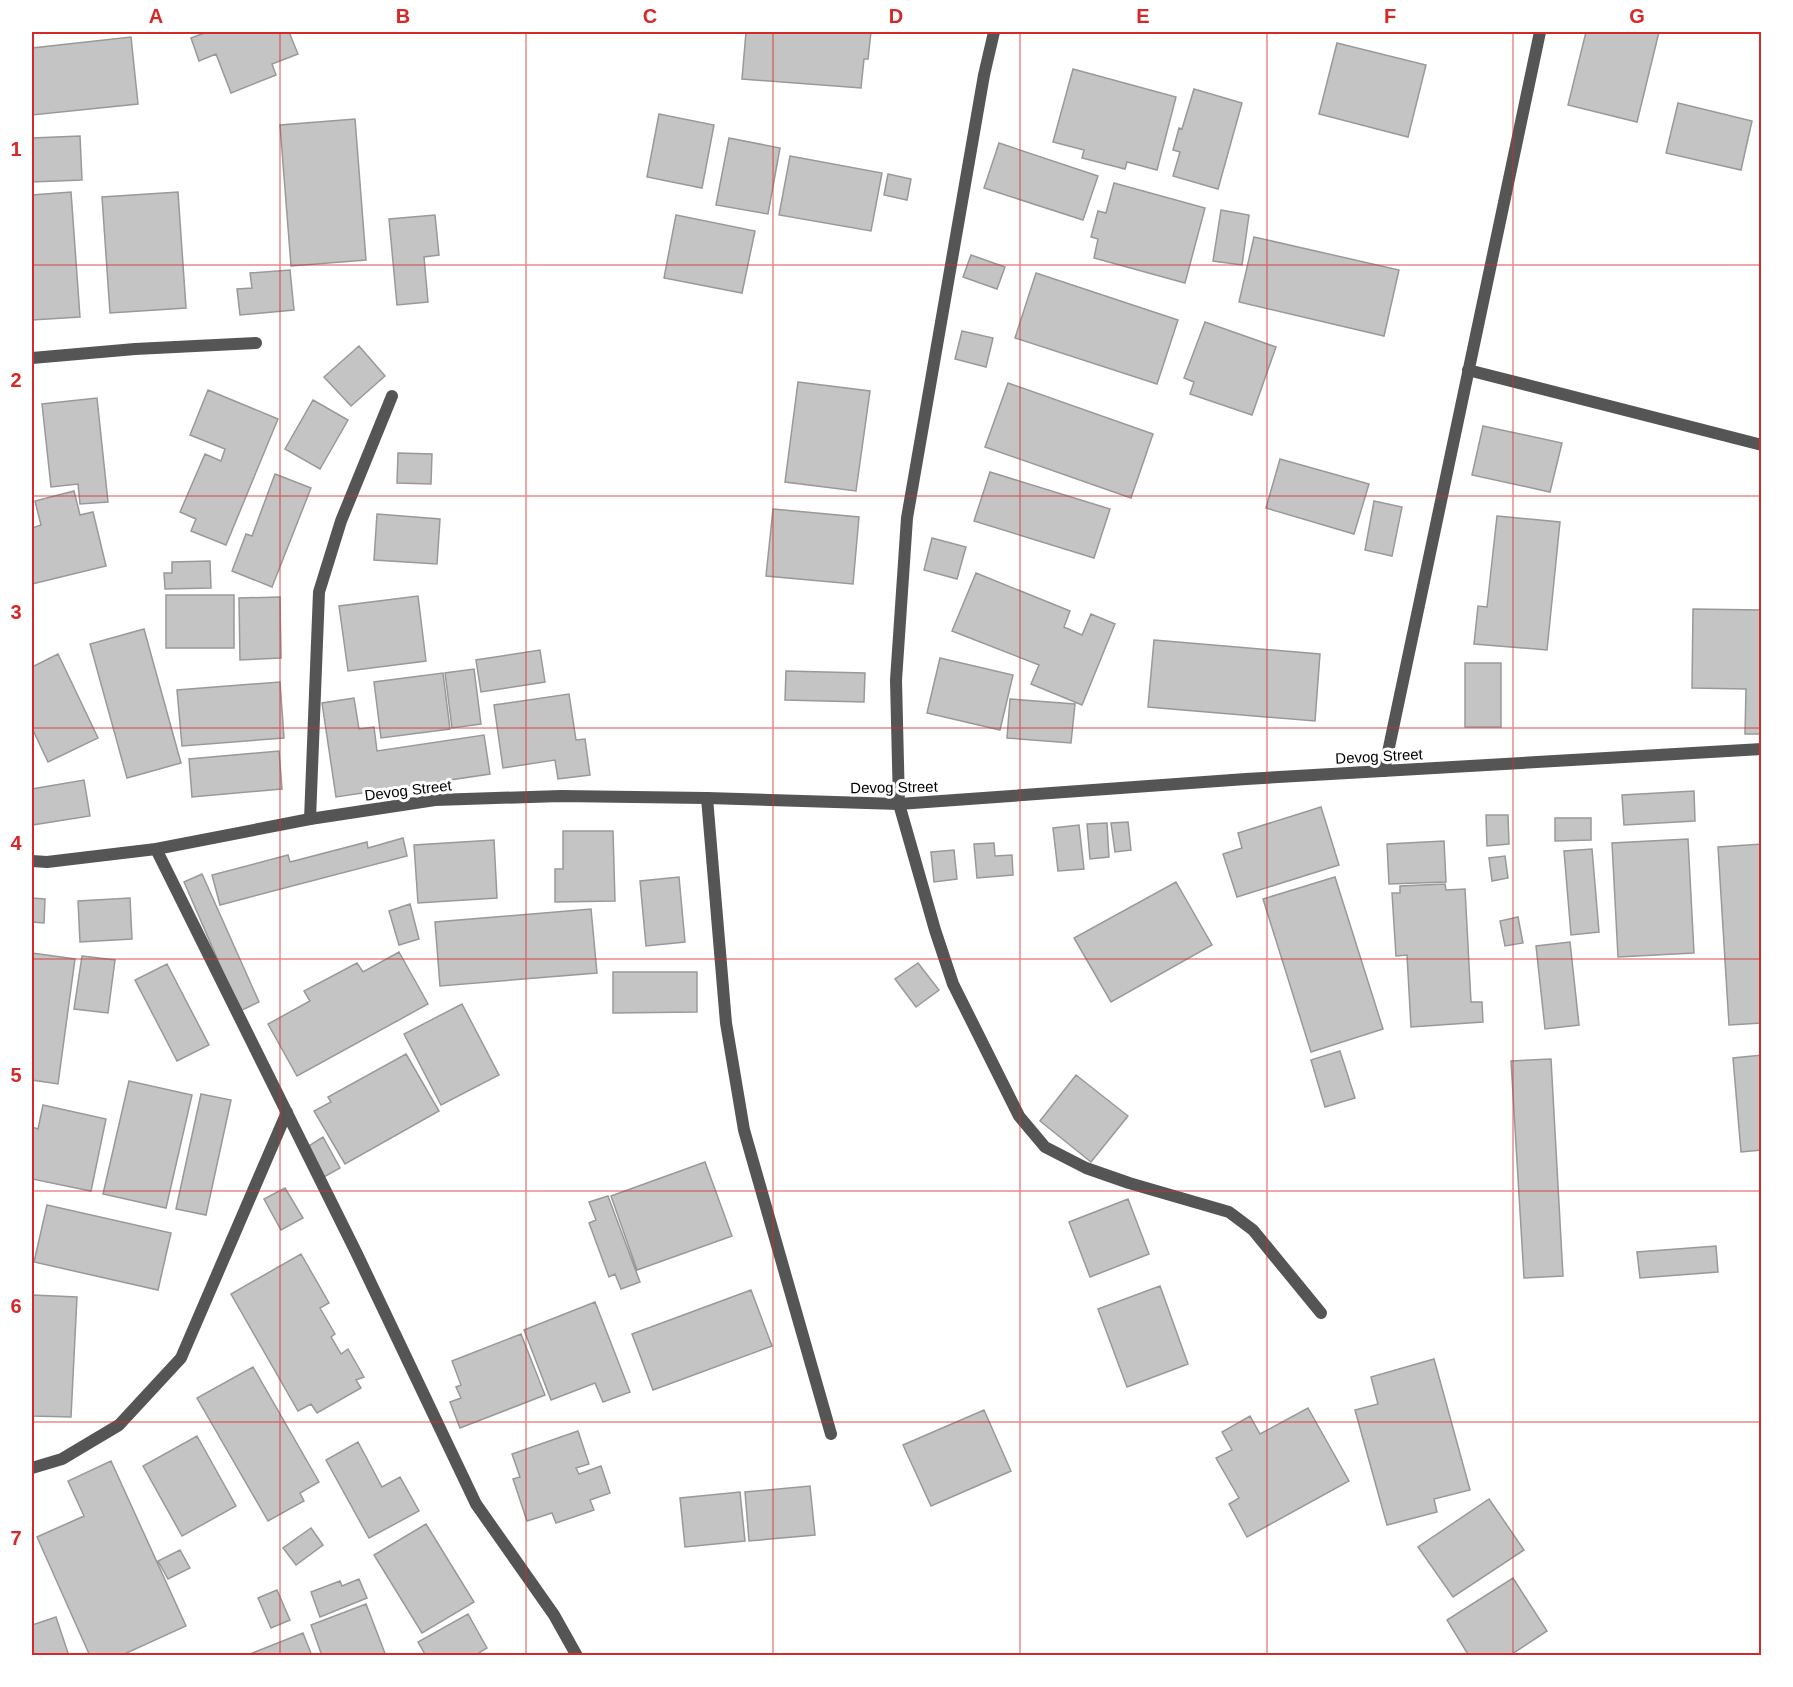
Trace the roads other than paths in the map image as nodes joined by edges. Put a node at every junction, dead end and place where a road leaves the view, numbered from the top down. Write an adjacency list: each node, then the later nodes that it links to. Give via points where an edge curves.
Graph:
1 (994, 32): 11 (street, via 907,518 896,680)
2 (1540, 32): 5 (street)
3 (256, 342): 4 (street)
4 (32, 358)
5 (1468, 370): 7 (street); 9 (street)
6 (392, 396): 12 (street, via 341,521 319,592)
7 (1761, 445)
8 (1761, 749): 9 (street, Devog Street)
9 (1384, 771): 11 (street, Devog Street)
10 (707, 798): 11 (street, Devog Street); 12 (street, Devog Street, via 561,796 435,800); 17 (street, via 726,1023 744,1130)
11 (899, 804): 16 (street, via 953,984 1020,1116 1045,1147 1086,1168 1229,1212 1253,1230)
12 (310, 819): 13 (street, Devog Street)
13 (156, 849): 14 (street, Devog Street); 15 (street)
14 (32, 861)
15 (287, 1112): 18 (street, via 180,1358 119,1425 62,1459); 19 (street, via 476,1504 554,1615)
16 (1321, 1313)
17 (831, 1434)
18 (32, 1468)
19 (577, 1656)

